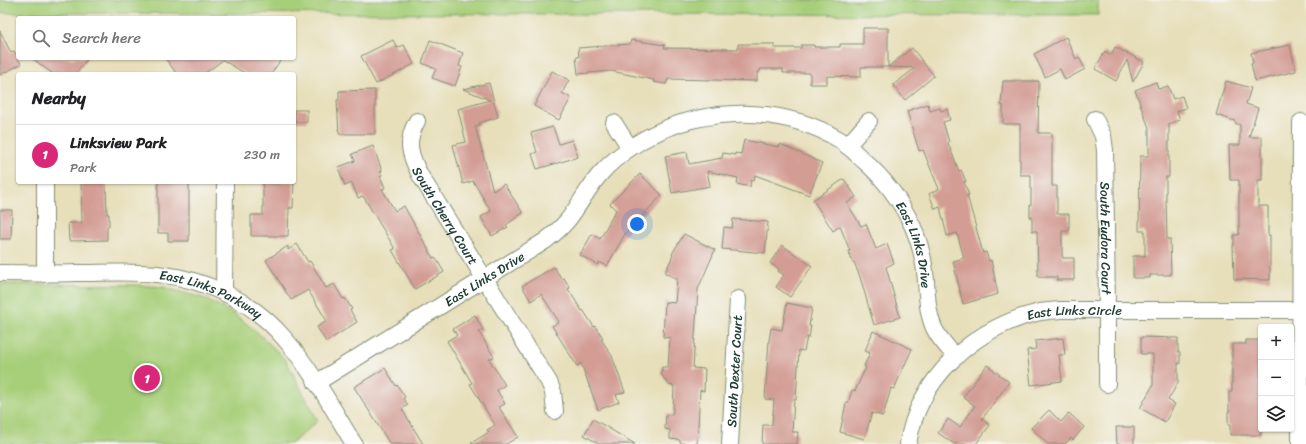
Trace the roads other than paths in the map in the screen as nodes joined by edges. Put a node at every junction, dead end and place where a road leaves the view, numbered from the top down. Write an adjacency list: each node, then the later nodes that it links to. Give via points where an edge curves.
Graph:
1 (1095, 119): 15 (street, South Eudora Court, via 1103,136 1105,150)
2 (417, 121): 12 (street, South Cherry Court, via 410,139 410,151 414,161 420,175)
3 (869, 121): 6 (street)
4 (614, 122): 7 (street)
5 (1301, 122): 16 (street)
6 (847, 146): 7 (street, East Links Drive, via 820,131 792,121 744,114 699,118 678,124); 17 (street, East Links Drive, via 886,182 905,211 924,265 930,317 939,337)
7 (630, 148): 12 (street, East Links Drive, via 602,172 557,232)
8 (45, 184): 11 (street)
9 (225, 184): 13 (street)
10 (0, 273): 11 (street, East Links Parkway)
11 (45, 274): 13 (street, East Links Parkway, via 156,274 192,281)
12 (484, 278): 18 (street, East Links Drive); 20 (street, South Cherry Court, via 549,382)
13 (224, 293): 18 (street, East Links Parkway, via 269,322 284,337)
14 (738, 299): 22 (street, South Dexter Court)
15 (1107, 310): 16 (street, East Links Circle); 17 (street, East Links Circle, via 1037,312 998,327 980,337); 19 (street, South Eudora Court)
16 (1303, 310): 24 (street)
17 (956, 357): 23 (street, East Links Circle, via 933,383 923,399)
18 (316, 382): 21 (street, East Links Parkway)
19 (1107, 384)
20 (555, 410)
21 (354, 444)
22 (730, 444)
23 (908, 444)
24 (1300, 444)

